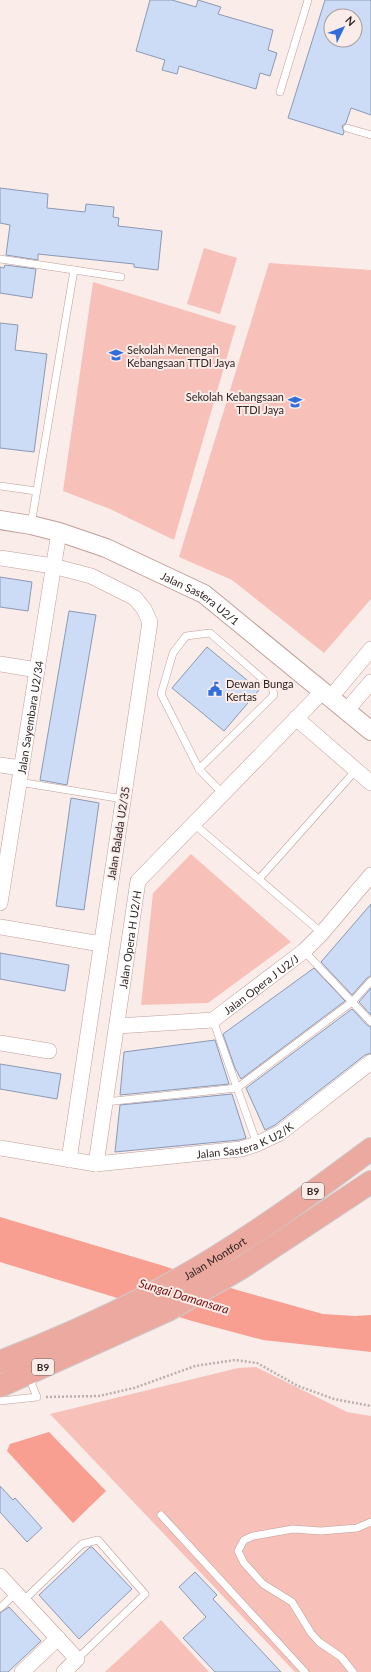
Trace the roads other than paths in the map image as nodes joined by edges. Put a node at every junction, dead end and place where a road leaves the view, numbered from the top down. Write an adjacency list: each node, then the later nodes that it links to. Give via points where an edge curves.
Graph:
1 (308, 0): 2 (lane)
2 (280, 92)
3 (347, 128): 4 (lane)
4 (371, 135)
5 (0, 259): 6 (lane)
6 (74, 270): 7 (lane); 9 (lane)
7 (121, 277)
8 (0, 486): 9 (lane)
9 (36, 491): 11 (lane)
10 (0, 520): 11 (street, Jalan Sastera U2/1)
11 (31, 525): 12 (street, Jalan Sastera U2/1)
12 (59, 532): 14 (street, Jalan Sayembara U2/34); 19 (street, Jalan Sastera U2/1, via 106,548 204,594)
13 (0, 558): 14 (street, Jalan Balada U2/35)
14 (54, 566): 17 (street, Jalan Sayembara U2/34); 29 (street, Jalan Balada U2/35, via 92,576 135,598 150,622)
15 (371, 649): 19 (street, Jalan Opera H U2/H)
16 (0, 664): 17 (street)
17 (37, 670): 26 (street, Jalan Sayembara U2/34)
18 (371, 682): 20 (street)
19 (327, 694): 20 (street, Jalan Sastera U2/1); 21 (street, Jalan Opera H U2/H)
20 (347, 710): 22 (street, Jalan Sastera U2/1)
21 (296, 718): 25 (street); 28 (street, Jalan Opera H U2/H)
22 (371, 731)
23 (0, 764): 26 (street)
24 (199, 769): 24 (lane, via 161,694 173,653 186,636 210,633 272,687 274,695); 28 (lane)
25 (356, 770): 27 (street); 32 (lane)
26 (20, 775): 29 (lane); 33 (street, Jalan Sayembara U2/34)
27 (371, 783)
28 (222, 794): 30 (street, Jalan Opera H U2/H)
29 (123, 799): 36 (street, Jalan Balada U2/35)
30 (194, 824): 32 (lane); 42 (street, Jalan Opera H U2/H, via 138,881)
31 (371, 875): 35 (street, Jalan Opera J U2/J)
32 (259, 879): 35 (lane)
33 (0, 903)
34 (0, 928): 36 (street)
35 (322, 933): 37 (street, Jalan Opera J U2/J)
36 (101, 944): 51 (street, Jalan Balada U2/35)
37 (304, 951): 39 (lane); 40 (street, Jalan Opera J U2/J)
38 (371, 980): 39 (lane)
39 (352, 1002): 41 (lane); 46 (lane)
40 (213, 1020): 42 (street, Jalan Opera J U2/J); 46 (lane)
41 (371, 1022)
42 (117, 1026): 47 (street, Jalan Opera H U2/H)
43 (0, 1043): 44 (street)
44 (49, 1051)
45 (371, 1062): 48 (street, Jalan Sastera K U2/K, via 280,1133)
46 (237, 1088): 47 (lane); 48 (lane)
47 (105, 1102): 52 (street, Jalan Opera H U2/H)
48 (257, 1144): 52 (street, Jalan Sastera K U2/K, via 241,1149)
49 (0, 1148): 51 (street, Jalan Sastera K U2/K)
50 (371, 1149): 54 (main road, Jalan Montfort / B9, via 219,1255 144,1298 60,1338)
51 (69, 1160): 52 (street, Jalan Sastera K U2/K)
52 (96, 1164)
53 (371, 1182): 55 (main road, Jalan Montfort / B9, via 241,1268 168,1310)
54 (0, 1362)
55 (35, 1370): 56 (main road, Jalan Montfort / B9); 57 (lane, via 32,1385 37,1397)
56 (0, 1386)
57 (0, 1401)
58 (161, 1515): 67 (lane)
59 (371, 1522): 68 (lane, via 357,1528 293,1530 253,1536 244,1540 238,1551 244,1563 263,1584 292,1602 311,1633 319,1642 341,1657)
60 (0, 1576): 61 (street)
61 (20, 1597): 62 (lane); 63 (street); 64 (lane, via 82,1544 98,1540 145,1594)
62 (0, 1608)
63 (58, 1638): 64 (street); 65 (street)
64 (77, 1659): 66 (street)
65 (22, 1672)
66 (64, 1672)
67 (305, 1672)
68 (353, 1672)

